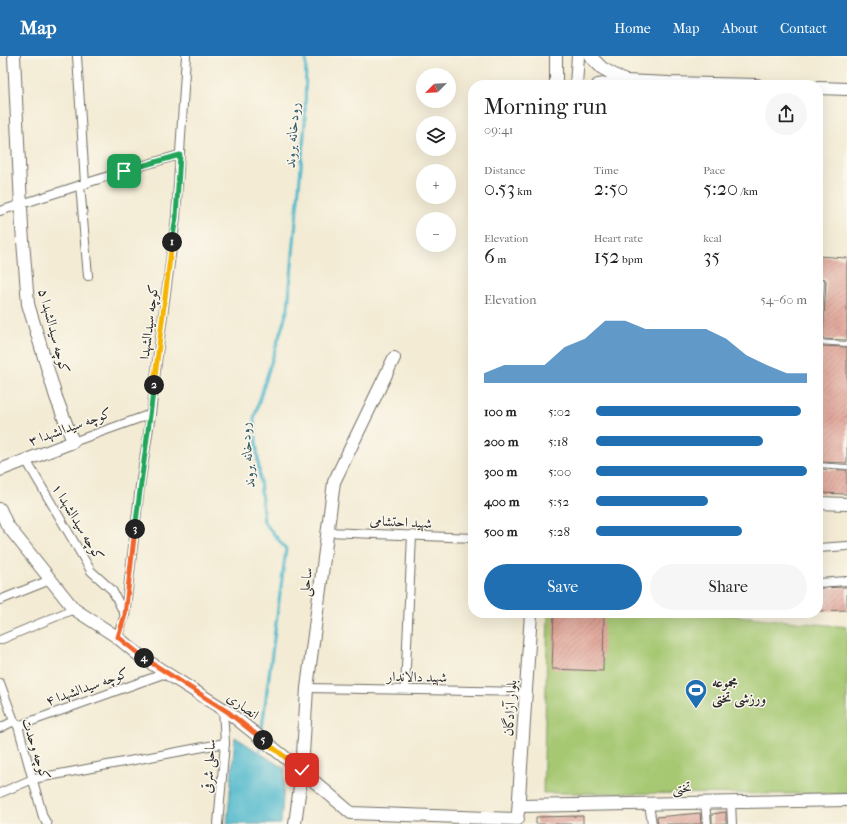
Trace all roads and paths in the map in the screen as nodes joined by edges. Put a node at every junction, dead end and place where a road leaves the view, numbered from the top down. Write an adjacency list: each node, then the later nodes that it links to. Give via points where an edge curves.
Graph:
1 (14, 56): 14 (main road, کوچه سیدالشهدا ۵)
2 (77, 56): 13 (street)
3 (186, 56): 12 (street, کوچه سیدالشهدا)
4 (556, 56): 7 (main road)
5 (578, 56): 8 (main road)
6 (590, 56): 9 (main road, via 602,68)
7 (556, 80)
8 (576, 80)
9 (623, 80)
10 (823, 88): 11 (main road)
11 (847, 89)
12 (180, 155): 13 (street); 20 (street, کوچه سیدالشهدا, via 176,217)
13 (82, 184): 14 (street); 16 (street)
14 (21, 204): 15 (street); 21 (main road, کوچه سیدالشهدا ۵, via 28,304)
15 (0, 211)
16 (88, 276)
17 (823, 342): 18 (lane)
18 (847, 344)
19 (394, 358): 30 (main road, ساحلی, via 334,482)
20 (151, 414): 21 (street, کوچه سیدالشهدا ۳); 40 (street, کوچه سیدالشهدا)
21 (72, 442): 22 (main road, کوچه سیدالشهدا ۳)
22 (26, 460): 25 (main road, کوچه سیدالشهدا ۳); 40 (street, کوچه سیدالشهدا ۱, via 91,571 112,590)
23 (823, 465): 24 (lane)
24 (847, 467)
25 (0, 470)
26 (823, 503): 27 (main road)
27 (847, 504)
28 (0, 509): 29 (main road, انصاری)
29 (4, 527): 35 (main road, انصاری)
30 (327, 532): 31 (street, شهید احتشامی); 46 (main road, ساحلی)
31 (412, 535): 32 (street, شهید احتشامی); 47 (street)
32 (468, 538)
33 (847, 546): 34 (street)
34 (823, 548)
35 (50, 580): 38 (street); 39 (main road, انصاری)
36 (847, 581): 37 (street)
37 (823, 583)
38 (0, 600)
39 (74, 609): 42 (main road, انصاری); 43 (street)
40 (125, 615): 42 (street, کوچه سیدالشهدا)
41 (531, 618): 48 (main road, بلوار آزادگان)
42 (118, 637): 44 (main road, انصاری)
43 (0, 640)
44 (166, 673): 49 (main road, انصاری); 50 (street, کوچه سیدالشهدا ۴)
45 (0, 683): 50 (street, کوچه وحدت)
46 (307, 688): 47 (street, شهید دالاندار); 53 (main road, ساحلی)
47 (405, 689): 48 (street, شهید دالاندار)
48 (526, 692): 60 (main road, بلوار آزادگان)
49 (225, 710): 52 (street, ساحلی شرقی); 53 (main road, انصاری)
50 (16, 724): 51 (street, کوچه سیدالشهدا ۴); 54 (street, کوچه وحدت)
51 (0, 728)
52 (225, 743): 54 (street); 63 (street, ساحلی شرقی)
53 (302, 770): 61 (main road, انصاری, via 351,813); 64 (main road, ساحلی)
54 (33, 779): 55 (street); 62 (street, کوچه وحدت, via 43,818)
55 (0, 793)
56 (847, 800): 58 (main road, تختی)
57 (705, 802): 58 (main road, تختی); 59 (main road, تختی); 66 (street)
58 (731, 802): 67 (street)
59 (649, 804): 60 (main road, تختی); 65 (street)
60 (519, 806): 61 (main road, بلوار آزادگان)
61 (517, 822)
62 (47, 824)
63 (218, 824)
64 (295, 824)
65 (652, 824)
66 (707, 824)
67 (732, 824)

